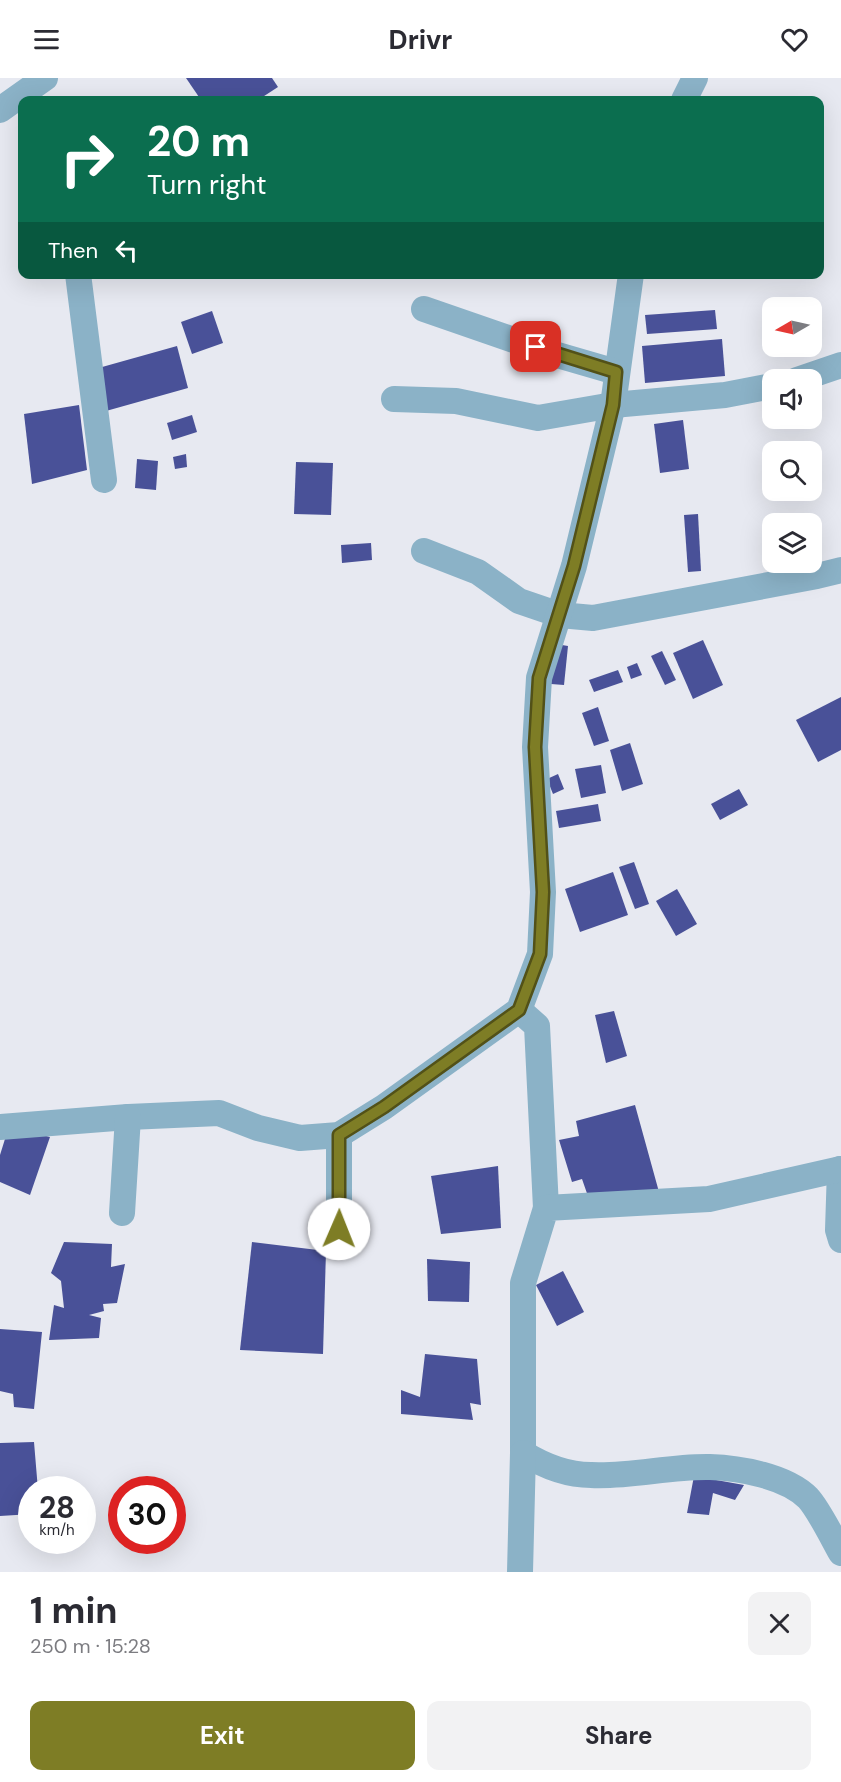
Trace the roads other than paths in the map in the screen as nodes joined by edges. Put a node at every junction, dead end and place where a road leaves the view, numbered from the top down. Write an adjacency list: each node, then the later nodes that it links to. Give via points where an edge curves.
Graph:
1 (45, 78): 3 (street)
2 (695, 78): 4 (street)
3 (26, 96)
4 (686, 96)
5 (79, 279): 14 (street)
6 (629, 279): 10 (street)
7 (424, 309): 10 (street)
8 (841, 365): 9 (street)
9 (822, 371)
10 (616, 372): 13 (street)
11 (762, 388): 13 (street)
12 (394, 399): 13 (street, via 456,401 538,418)
13 (613, 405): 17 (street)
14 (104, 480)
15 (424, 551): 17 (street, via 478,572 519,601)
16 (841, 570): 17 (street, via 593,618)
17 (560, 615): 18 (street, via 539,678 535,747 543,892 540,954)
18 (519, 1010): 21 (street); 23 (street, via 537,1026)
19 (128, 1117): 20 (street); 21 (street, via 219,1113 300,1138); 24 (street)
20 (0, 1127)
21 (339, 1135): 25 (street)
22 (841, 1169): 23 (street, via 710,1199); 26 (street)
23 (546, 1208): 27 (street, via 523,1283)
24 (122, 1213)
25 (339, 1229)
26 (841, 1240)
27 (523, 1453): 28 (street, via 542,1465 590,1476 710,1467 764,1474 793,1486 809,1499); 29 (street)
28 (841, 1552)
29 (520, 1572)

